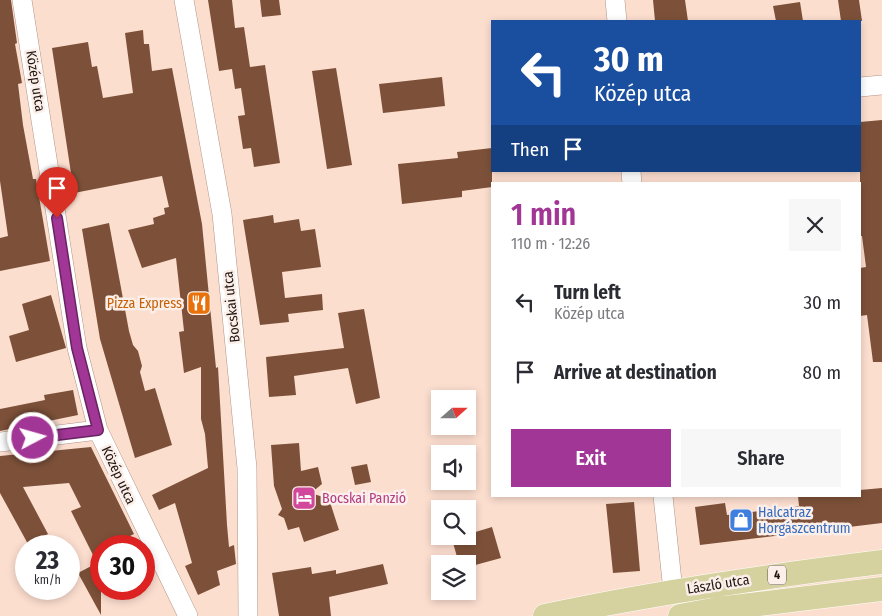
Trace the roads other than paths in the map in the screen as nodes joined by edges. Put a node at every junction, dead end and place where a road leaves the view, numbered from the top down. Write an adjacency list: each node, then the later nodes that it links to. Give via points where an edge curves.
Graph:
1 (22, 0): 7 (street, Közép utca, via 77,348)
2 (184, 0): 14 (street, Bocskai utca, via 222,214 247,468)
3 (616, 0): 4 (street)
4 (617, 20)
5 (882, 84): 6 (street)
6 (861, 87)
7 (98, 430): 8 (street); 13 (street, Közép utca)
8 (0, 442)
9 (663, 497): 12 (street)
10 (882, 562): 12 (main road, László utca / 4)
11 (882, 589): 16 (main road, László utca / 4)
12 (673, 592): 15 (main road, 4)
13 (188, 616)
14 (248, 616)
15 (545, 616)
16 (680, 616)

